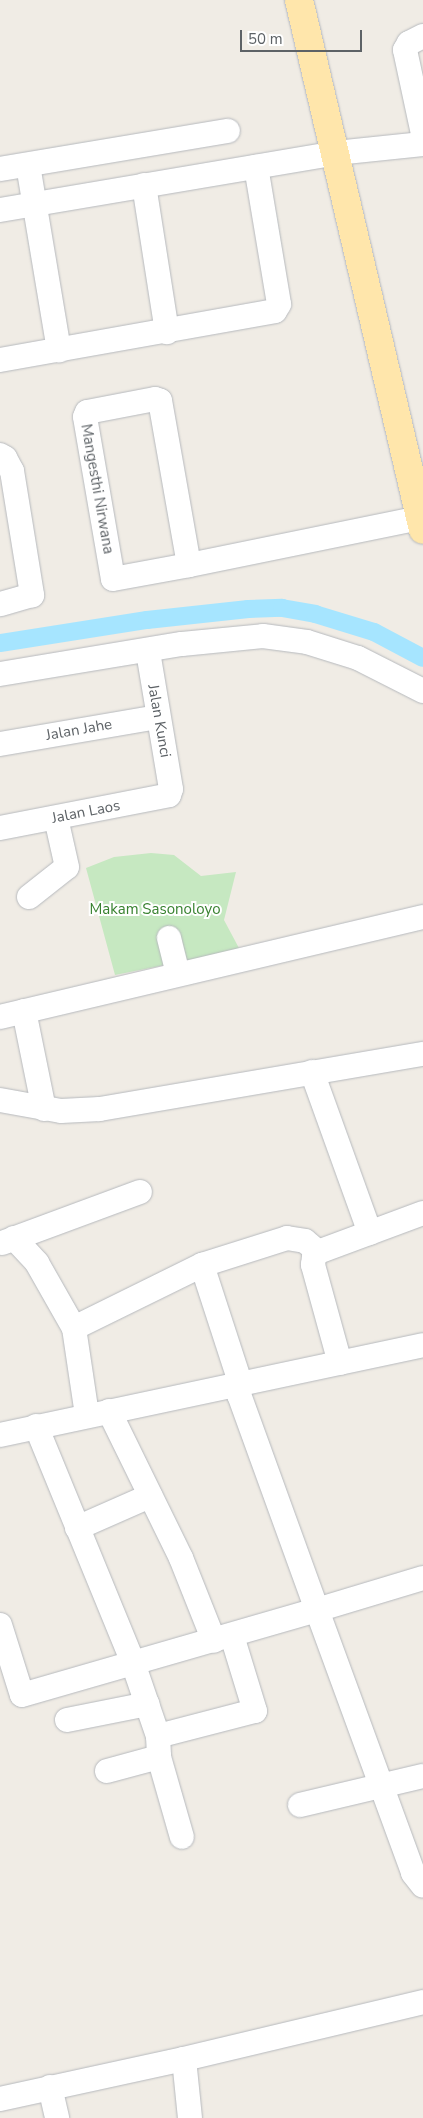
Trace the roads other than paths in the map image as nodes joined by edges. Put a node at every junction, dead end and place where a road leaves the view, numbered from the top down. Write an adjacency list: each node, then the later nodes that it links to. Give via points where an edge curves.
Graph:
1 (300, 0): 6 (main road)
2 (423, 36): 4 (street, via 409,43 405,50)
3 (228, 131): 7 (street)
4 (423, 134)
5 (423, 144): 6 (street)
6 (336, 153): 8 (street); 17 (main road)
7 (28, 165): 9 (street); 11 (street)
8 (256, 167): 10 (street); 13 (street, via 278,308 271,314)
9 (0, 169)
10 (144, 185): 11 (street); 13 (street)
11 (33, 205): 12 (street); 14 (street)
12 (0, 210)
13 (167, 332): 14 (street)
14 (59, 350): 15 (street)
15 (0, 360)
16 (0, 455): 19 (street, via 12,472 32,595)
17 (422, 524): 18 (street, Mangesthi Nirwana)
18 (189, 565): 18 (street, Mangesthi Nirwana, via 160,401 155,398 87,412 85,417 113,579)
19 (0, 604)
20 (148, 650): 21 (street); 22 (street, via 263,636 307,642 358,658); 23 (street, Jalan Kunci)
21 (0, 674)
22 (423, 691)
23 (158, 717): 24 (street, Jalan Jahe); 25 (street, Jalan Kunci)
24 (0, 744)
25 (171, 792): 26 (street, Jalan Laos, via 166,797)
26 (56, 818): 27 (street, Jalan Laos); 28 (street, via 67,867)
27 (0, 828)
28 (30, 897)
29 (423, 917): 31 (street)
30 (169, 938): 31 (street)
31 (178, 974): 32 (street)
32 (24, 1011): 33 (street); 37 (street)
33 (0, 1017)
34 (423, 1054): 35 (street)
35 (312, 1072): 37 (street, via 100,1110); 40 (street)
36 (0, 1100): 37 (street)
37 (44, 1109)
38 (140, 1192): 41 (street)
39 (423, 1213): 40 (street)
40 (370, 1233): 42 (street)
41 (7, 1241): 44 (street, via 37,1263)
42 (318, 1252): 43 (street, via 305,1241 287,1238); 46 (street, via 313,1265)
43 (202, 1265): 44 (street); 47 (street)
44 (74, 1328): 48 (street)
45 (423, 1344): 46 (street)
46 (340, 1362): 47 (street)
47 (240, 1382): 48 (street); 54 (street, via 239,1395)
48 (98, 1413): 49 (street); 51 (street)
49 (36, 1426): 50 (street); 52 (street)
50 (0, 1435)
51 (150, 1496): 52 (street); 56 (street)
52 (77, 1528): 57 (street)
53 (423, 1578): 54 (street)
54 (318, 1610): 56 (street); 63 (street)
55 (1, 1633): 57 (street, via 22,1695)
56 (223, 1638): 57 (street); 60 (street, via 255,1711)
57 (133, 1663): 58 (street)
58 (147, 1704): 59 (street); 60 (street)
59 (67, 1720)
60 (159, 1747): 61 (street); 65 (street)
61 (107, 1771)
62 (423, 1776): 63 (street)
63 (381, 1788): 64 (street); 66 (street, via 412,1873)
64 (300, 1805)
65 (182, 1837)
66 (423, 1886)
67 (423, 2002): 68 (street)
68 (184, 2059): 69 (street); 72 (street)
69 (50, 2087): 70 (street); 71 (street)
70 (0, 2099)
71 (57, 2118)
72 (190, 2118)

